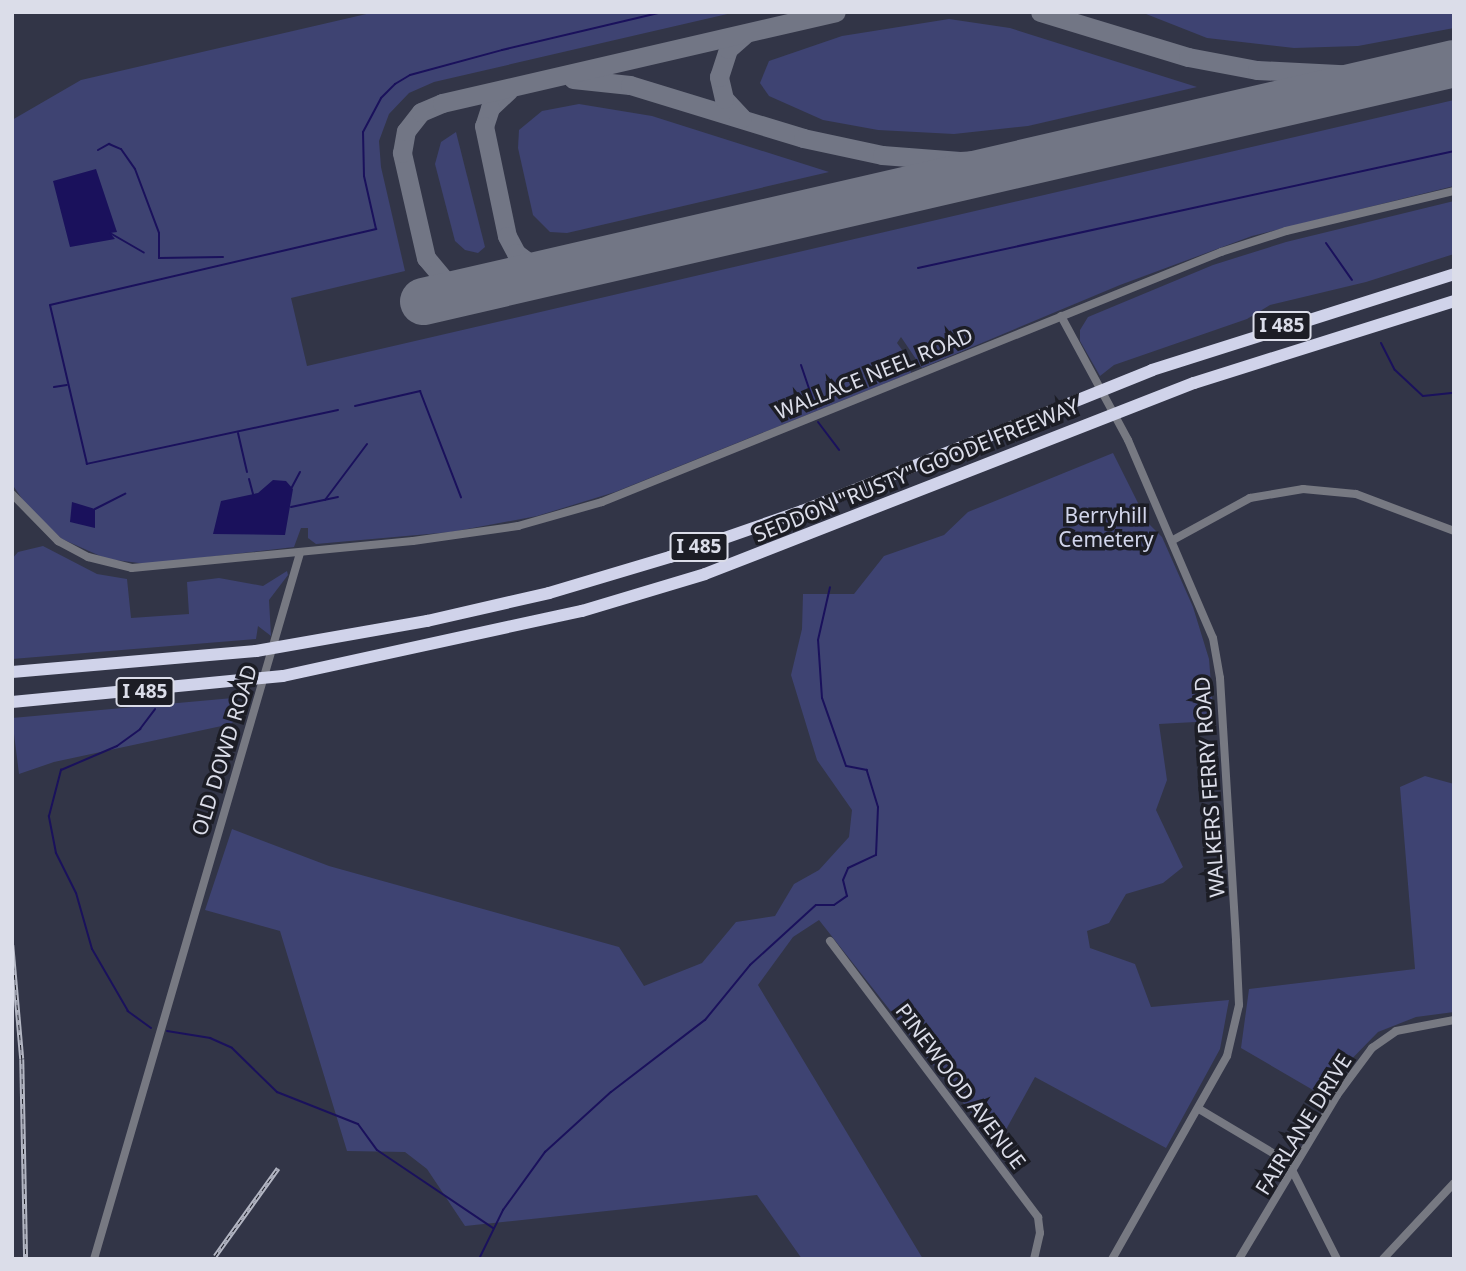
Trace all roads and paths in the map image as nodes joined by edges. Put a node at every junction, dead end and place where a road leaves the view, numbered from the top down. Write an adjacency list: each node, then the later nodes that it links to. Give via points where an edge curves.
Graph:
1 (1454, 191): 4 (street, WALLACE NEEL ROAD, via 1252,241)
2 (1454, 274): 9 (highway, SEDDON "RUSTY" GOODE FREEWAY / I 485, via 1152,370 802,510 670,557 485,609 256,651)
3 (1454, 300): 10 (highway, SEDDON "RUSTY" GOODE FREEWAY / I 485, via 1194,383 705,574 491,635 243,682)
4 (1061, 316): 7 (street, WALKERS FERRY ROAD, via 1128,440); 8 (street, WALLACE NEEL ROAD, via 581,509 495,530)
5 (12, 494): 8 (street, via 58,541 118,566 160,568)
6 (1454, 531): 7 (street, via 1356,494 1303,489 1250,498)
7 (1173, 540): 13 (street, WALKERS FERRY ROAD, via 1217,654 1238,981 1234,1036)
8 (300, 553): 16 (street, OLD DOWD ROAD)
9 (12, 672)
10 (12, 702)
11 (830, 941): 17 (street, PINEWOOD AVENUE, via 1038,1217 1040,1233)
12 (1454, 1020): 14 (street, FAIRLANE DRIVE, via 1413,1026 1381,1039 1337,1095)
13 (1199, 1109): 14 (street, via 1285,1160); 18 (street, WALKERS FERRY ROAD)
14 (1292, 1173): 19 (street, FAIRLANE DRIVE); 20 (street)
15 (1454, 1183): 21 (street)
16 (94, 1259)
17 (1034, 1259)
18 (1112, 1259)
19 (1239, 1259)
20 (1337, 1259)
21 (1383, 1259)

